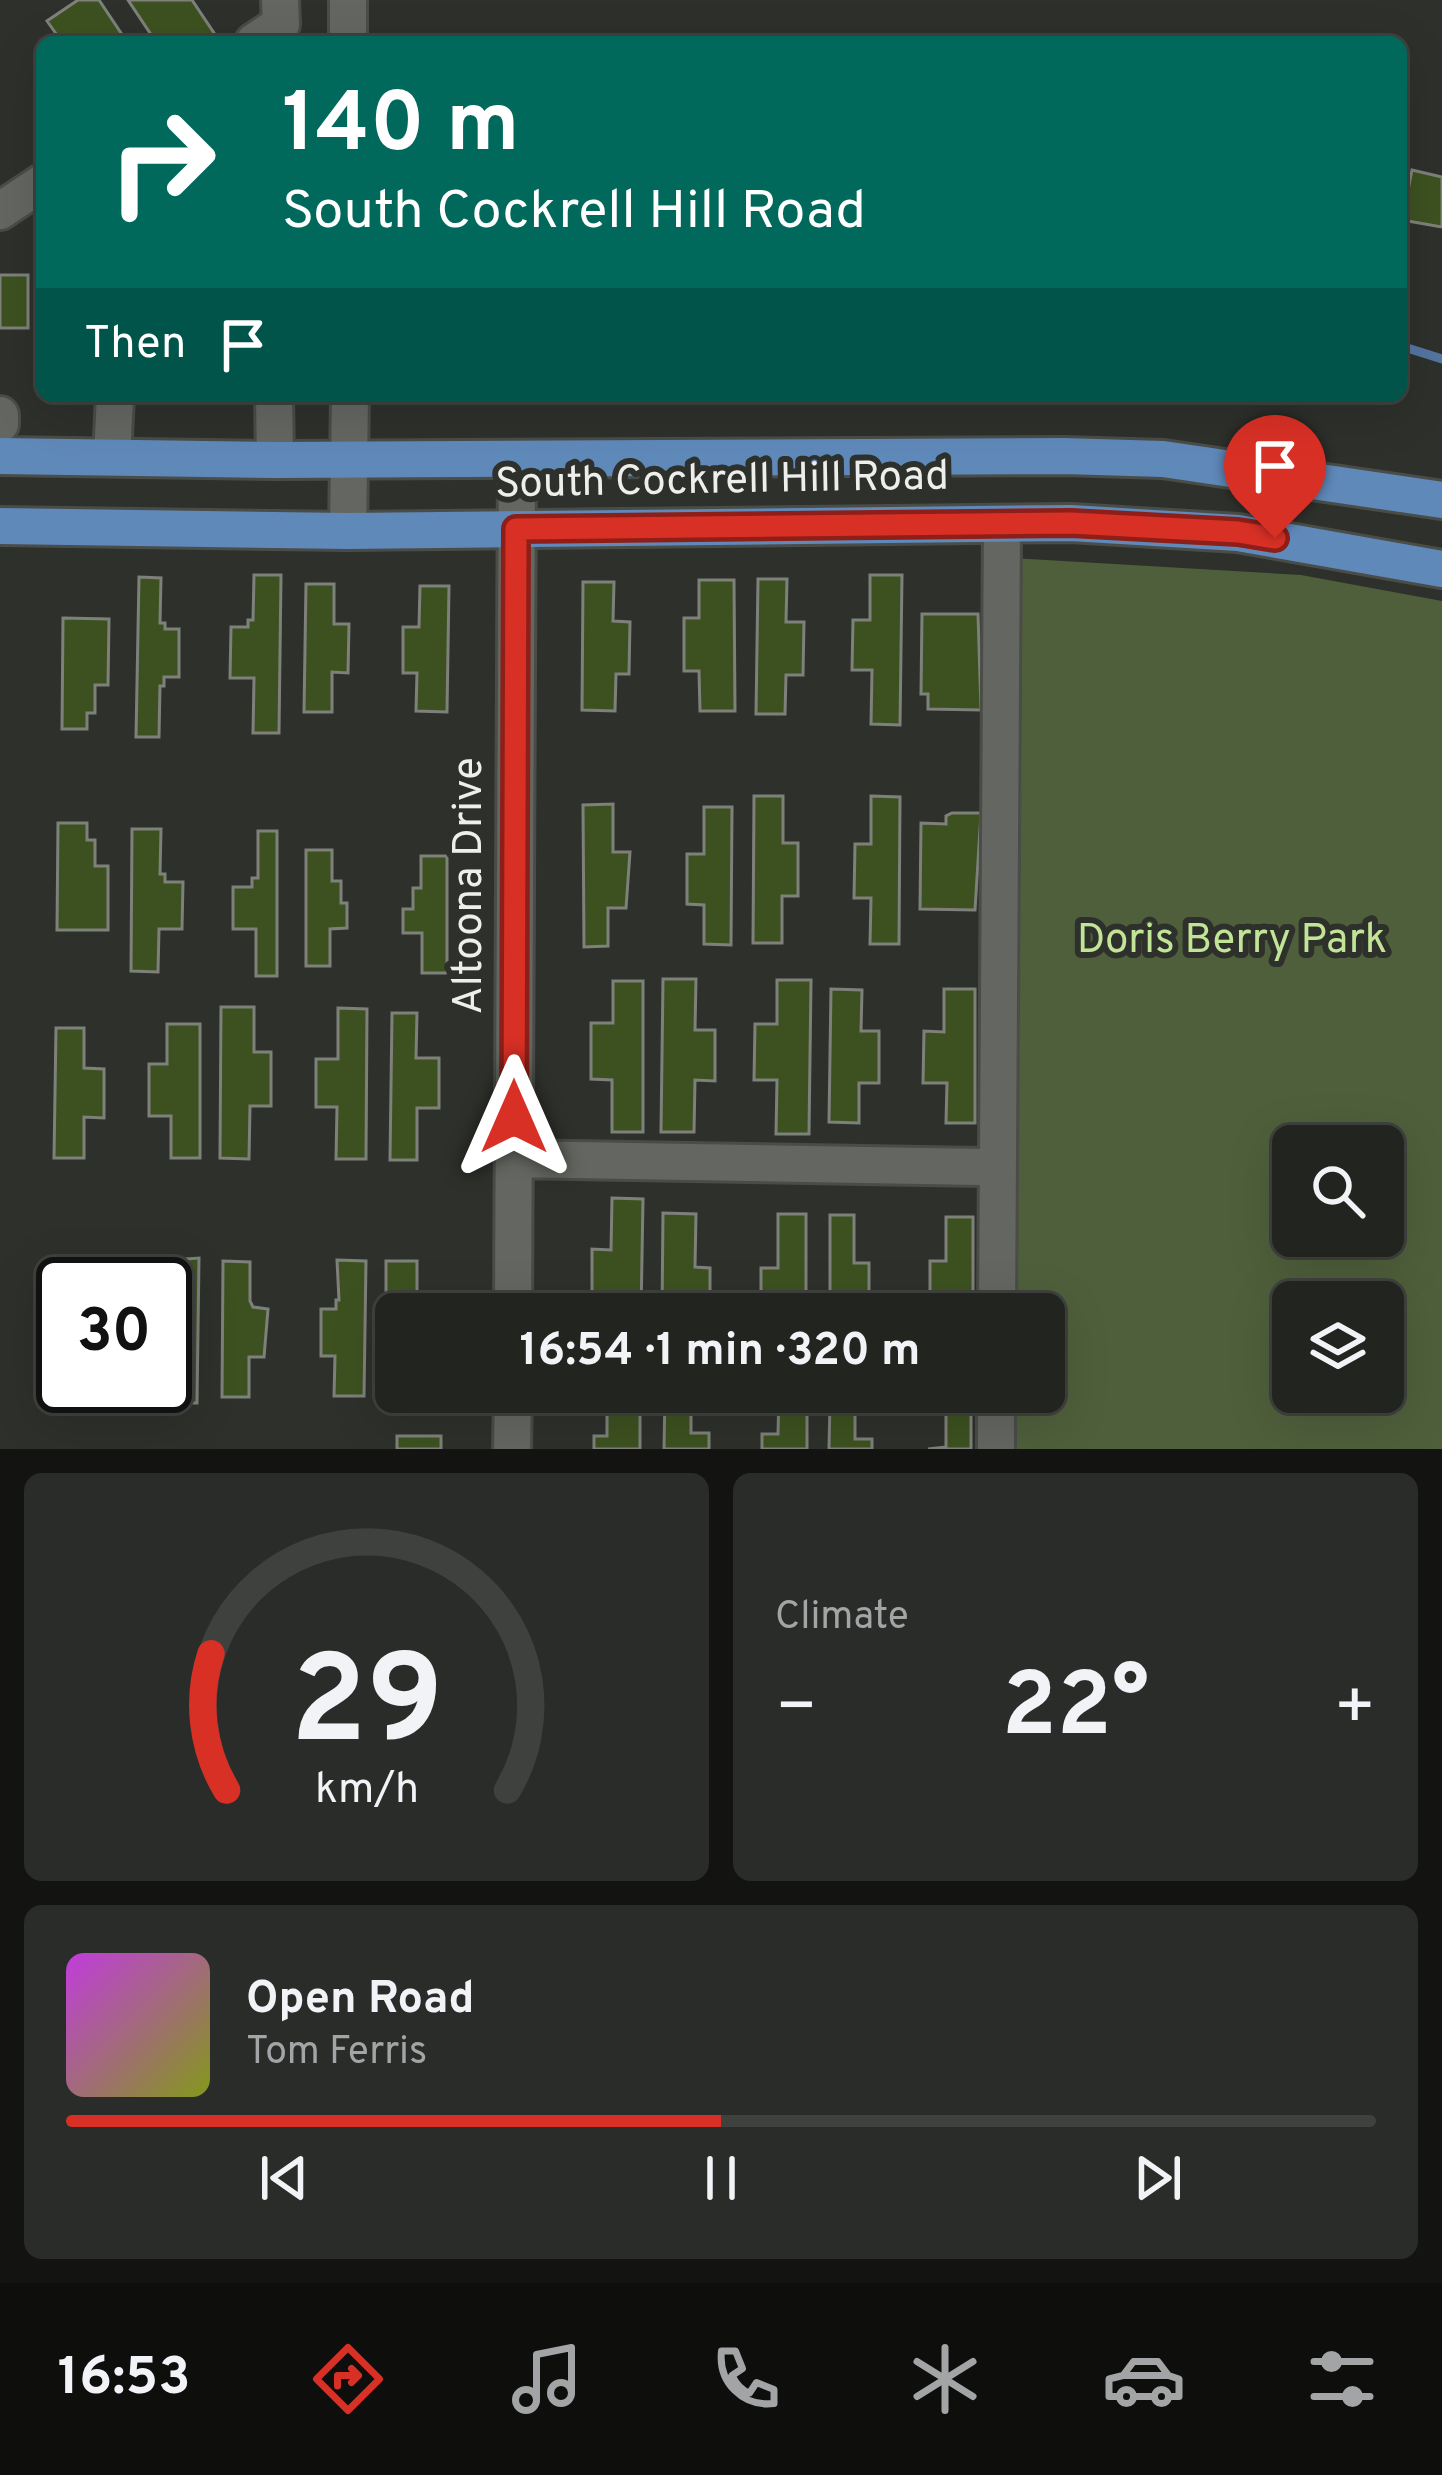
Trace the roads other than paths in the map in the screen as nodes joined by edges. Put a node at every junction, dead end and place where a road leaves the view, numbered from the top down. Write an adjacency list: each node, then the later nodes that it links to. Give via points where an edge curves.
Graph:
1 (280, 0): 3 (street, via 280,24)
2 (348, 0): 4 (street)
3 (263, 36)
4 (348, 36)
5 (36, 187): 6 (street)
6 (0, 211)
7 (116, 402): 11 (street)
8 (274, 402): 14 (street)
9 (350, 402): 12 (street)
10 (0, 456): 11 (main road, South Cockrell Hill Road)
11 (112, 457): 14 (main road, South Cockrell Hill Road)
12 (350, 459): 13 (main road, South Cockrell Hill Road); 14 (main road, South Cockrell Hill Road); 19 (street)
13 (517, 459): 15 (main road, South Cockrell Hill Road, via 1163,459); 18 (street, Altoona Drive)
14 (275, 460)
15 (1442, 500)
16 (1002, 524): 18 (main road, South Cockrell Hill Road); 20 (main road, South Cockrell Hill Road, via 1238,532); 24 (street)
17 (0, 526): 19 (main road, South Cockrell Hill Road)
18 (516, 529): 19 (main road, South Cockrell Hill Road); 21 (street, Altoona Drive)
19 (348, 531)
20 (1442, 569)
21 (514, 1160): 22 (street); 23 (street, Altoona Drive)
22 (982, 1167)
23 (513, 1293)
24 (997, 1293)
25 (513, 1413): 27 (street)
26 (996, 1413): 28 (street)
27 (512, 1449)
28 (996, 1449)

